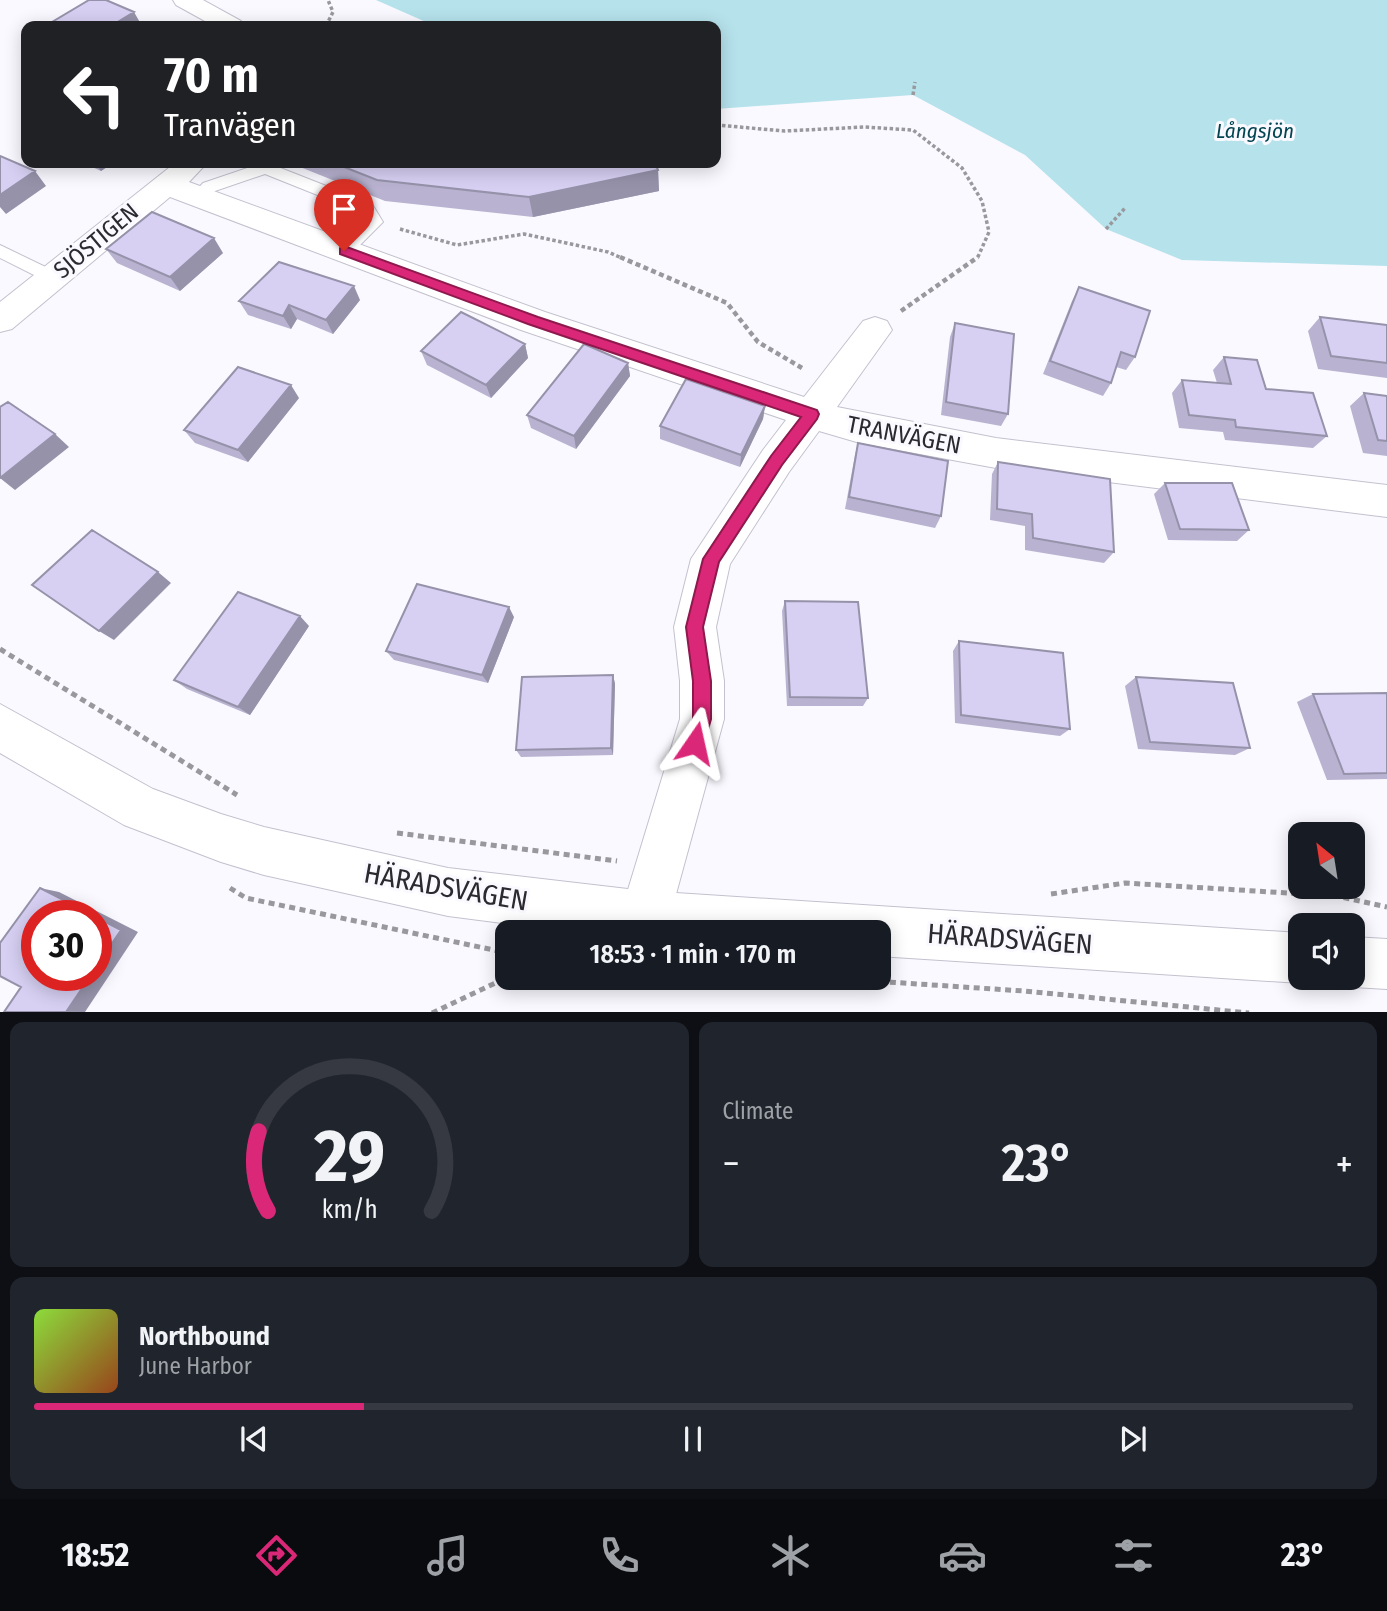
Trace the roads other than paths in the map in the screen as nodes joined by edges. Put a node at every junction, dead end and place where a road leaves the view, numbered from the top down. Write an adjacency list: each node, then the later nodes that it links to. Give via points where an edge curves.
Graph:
1 (185, 0): 2 (street)
2 (223, 21)
3 (186, 168): 6 (street, SJÖSTIGEN)
4 (261, 168): 7 (lane, via 209,187)
5 (276, 168): 9 (lane, via 366,208 375,222)
6 (165, 184): 7 (street, TRANVÄGEN); 10 (street, SJÖSTIGEN)
7 (199, 196): 9 (street, TRANVÄGEN)
8 (0, 251): 10 (lane)
9 (344, 251): 13 (street, TRANVÄGEN, via 533,321)
10 (52, 277): 11 (street, SJÖSTIGEN)
11 (0, 320)
12 (875, 330): 13 (street)
13 (822, 400): 14 (street, TRANVÄGEN, via 860,428 996,453); 16 (street, via 711,559 695,627 702,719)
14 (1387, 500)
15 (0, 726): 16 (street, HÄRADSVÄGEN, via 26,745 141,807 264,852 448,892)
16 (645, 916): 17 (street, HÄRADSVÄGEN)
17 (1288, 957)
18 (1365, 963): 19 (street)
19 (1387, 964)

